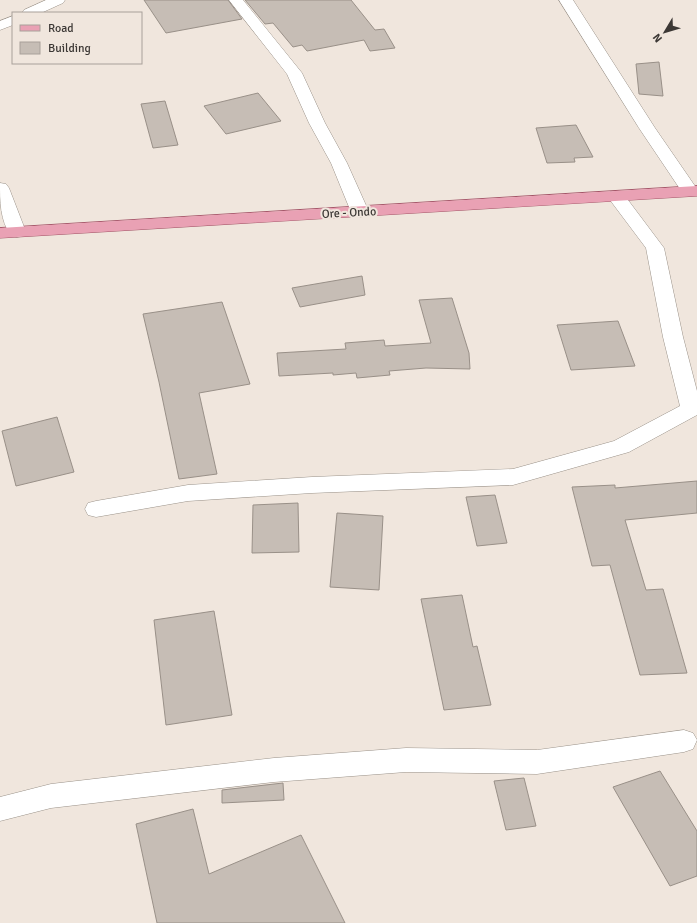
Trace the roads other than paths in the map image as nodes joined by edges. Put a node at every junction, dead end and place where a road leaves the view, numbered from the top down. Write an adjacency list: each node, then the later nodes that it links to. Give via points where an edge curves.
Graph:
1 (58, 0): 4 (street)
2 (236, 0): 10 (street, via 294,73 339,163)
3 (566, 0): 8 (street, via 648,128)
4 (31, 12)
5 (12, 20): 6 (street)
6 (0, 26)
7 (0, 188): 11 (street)
8 (693, 191): 9 (main road, Ore - Ondo)
9 (616, 196): 10 (main road, Ore - Ondo); 12 (street, via 655,248 691,409 621,447 513,477 188,493)
10 (360, 212): 11 (main road, Ore - Ondo)
11 (8, 233)
12 (96, 509)
13 (684, 741): 14 (street, via 537,762 406,760 274,770 51,796)
14 (0, 809)

